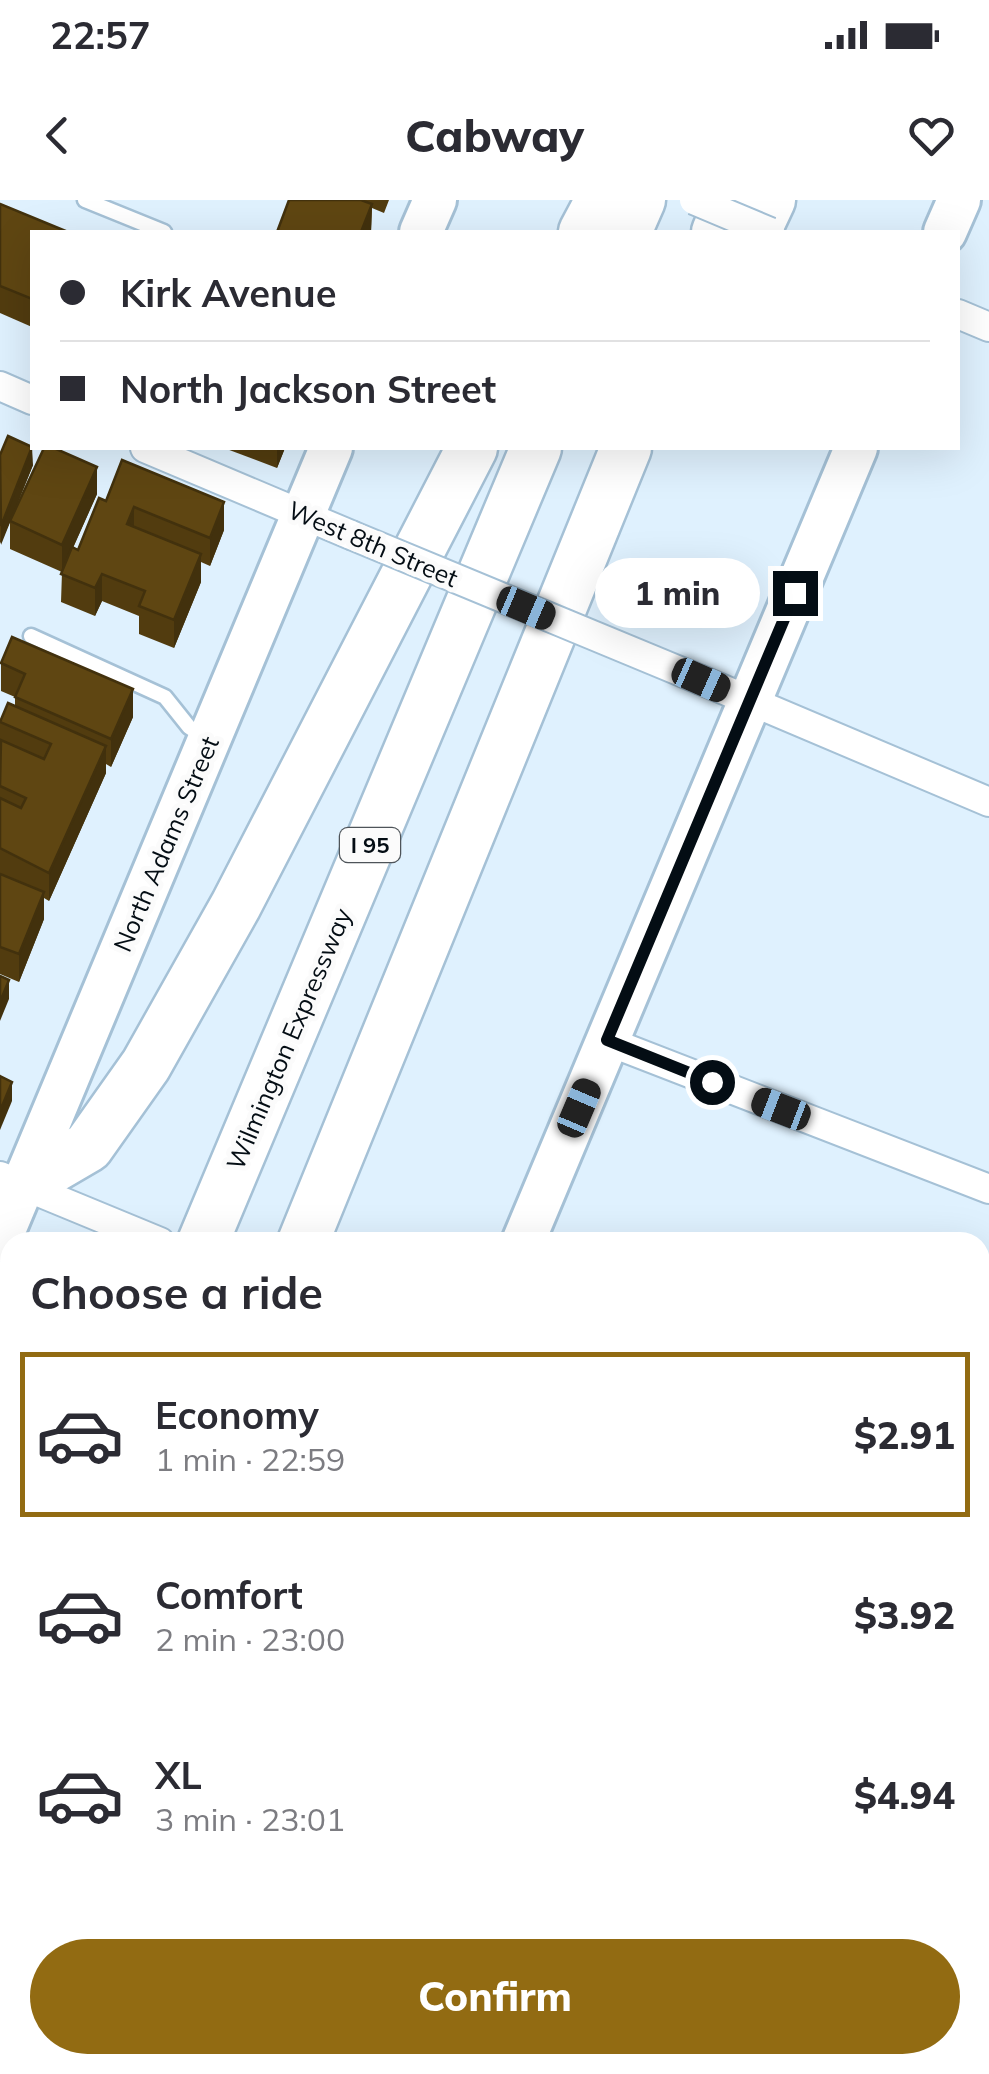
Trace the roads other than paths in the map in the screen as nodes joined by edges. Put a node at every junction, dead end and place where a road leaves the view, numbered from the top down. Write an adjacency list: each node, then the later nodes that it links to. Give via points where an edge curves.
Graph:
1 (85, 200): 9 (lane)
2 (435, 200): 10 (main road)
3 (601, 200): 11 (highway)
4 (640, 200): 12 (highway)
5 (694, 200): 15 (street, bridge)
6 (731, 200): 13 (highway)
7 (770, 200): 14 (highway)
8 (959, 200): 16 (main road)
9 (159, 230)
10 (423, 230)
11 (585, 230)
12 (627, 230)
13 (718, 230)
14 (756, 230)
15 (765, 230)
16 (946, 230)
17 (960, 315): 18 (street)
18 (989, 327)
19 (0, 386): 20 (street)
20 (30, 399)
21 (151, 450): 28 (street, West 8th Street)
22 (330, 450): 28 (main road, North Adams Street)
23 (471, 450): 36 (highway, via 146,1065 88,1147)
24 (535, 450): 40 (highway, Wilmington Expressway / I 95)
25 (625, 450): 33 (highway)
26 (655, 450): 33 (highway, via 498,842)
27 (855, 450): 30 (main road)
28 (303, 514): 30 (street, West 8th Street, bridge); 31 (main road, North Adams Street)
29 (31, 636): 31 (lane, via 165,697)
30 (750, 702): 32 (street, West 8th Street); 34 (main road)
31 (209, 740): 36 (main road, North Adams Street)
32 (989, 802)
33 (418, 967): 35 (highway)
34 (607, 1040): 37 (street); 43 (main road)
35 (342, 1149): 41 (highway); 42 (highway)
36 (12, 1180): 38 (main road, North Adams Street); 39 (street)
37 (989, 1189)
38 (2, 1232)
39 (136, 1232)
40 (208, 1232)
41 (307, 1232)
42 (317, 1232)
43 (527, 1232)

